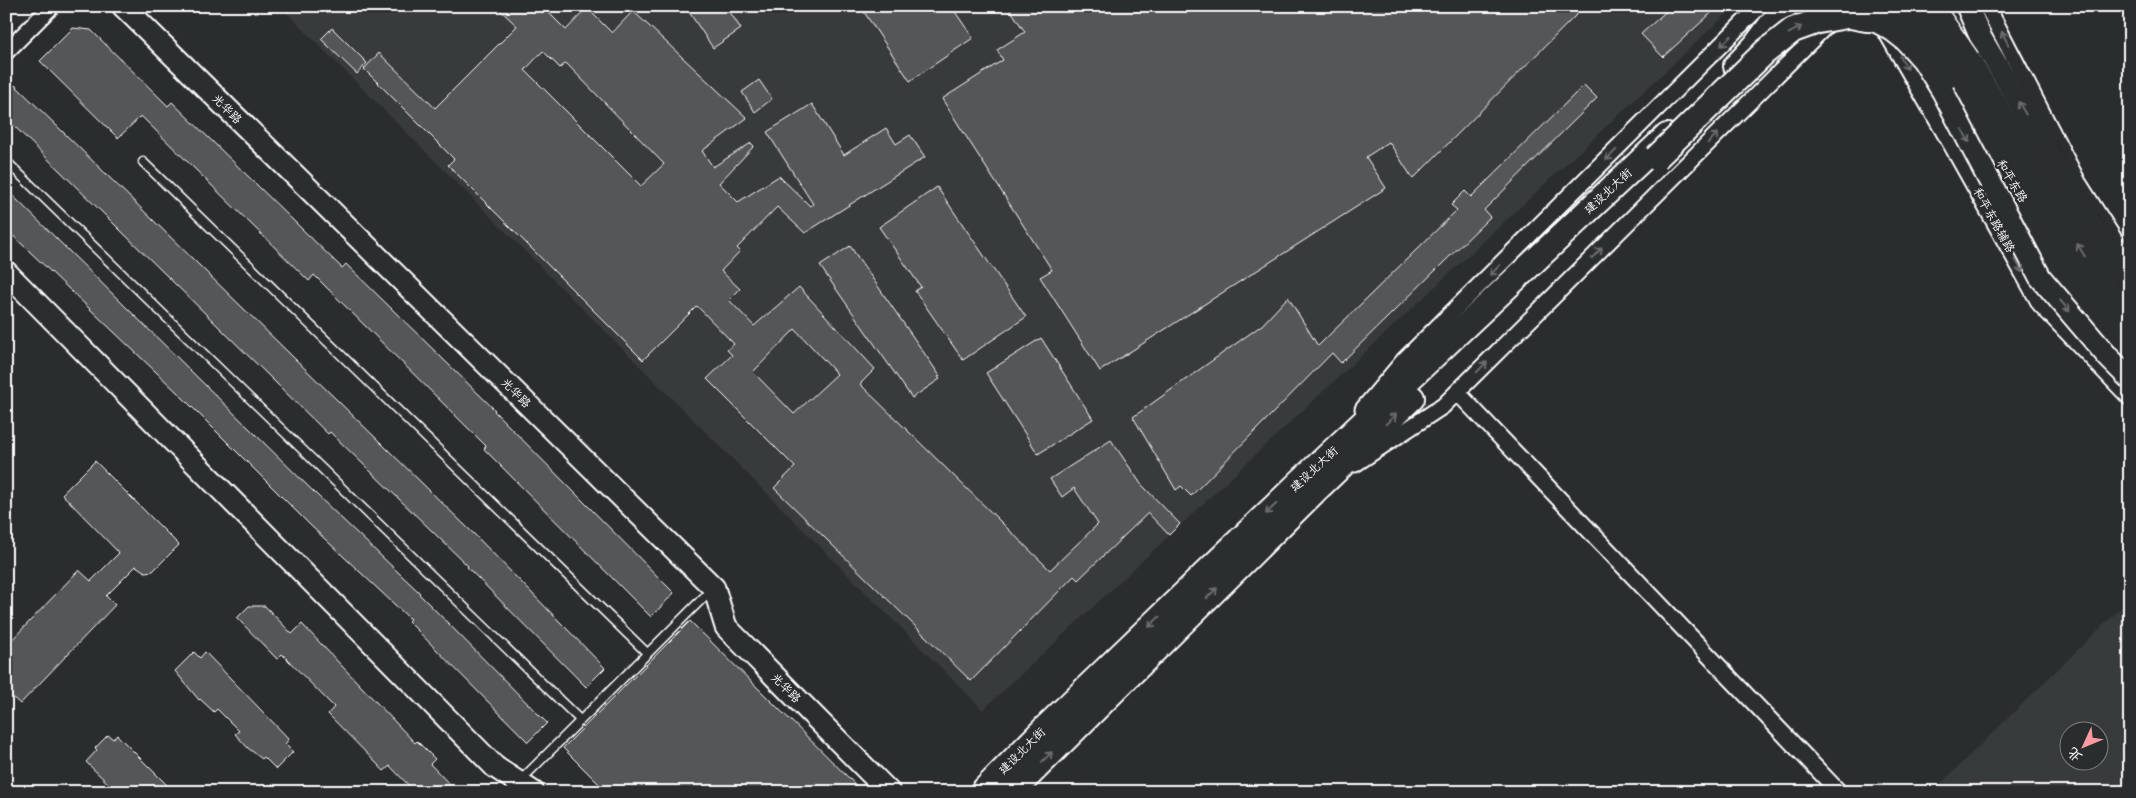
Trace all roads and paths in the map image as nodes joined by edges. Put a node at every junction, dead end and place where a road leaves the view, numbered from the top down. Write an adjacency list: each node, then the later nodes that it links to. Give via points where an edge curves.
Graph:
1 (52, 6): 12 (street)
2 (123, 6): 26 (street, 光华路)
3 (1760, 6): 25 (street, one-way to 25, via 1404,360)
4 (1785, 6): 14 (main road, via 1755,46)
5 (1900, 6): 10 (highway, 和平东路, bridge)
6 (1966, 6): 11 (street)
7 (1840, 10): 9 (main road, bridge); 14 (main road, one-way to 7, bridge, via 1793,30); 23 (street, one-way to 7)
8 (1992, 10): 17 (street, one-way to 8, via 2078,182)
9 (1871, 13): 10 (main road, bridge, via 1884,20 1915,11); 13 (street, 和平东路辅路, bridge); 24 (street, 和平东路辅路, one-way to 24, via 1952,146 2040,304)
10 (1926, 15): 11 (street, via 1941,12 1957,15); 13 (street, via 1918,42); 20 (highway, 和平东路, one-way to 10, bridge, via 2108,295 1966,61); 21 (highway, 和平东路, bridge, via 1947,74 2090,309)
11 (1977, 29): 19 (street, one-way to 11, via 2123,277)
12 (6, 52)
13 (1923, 60): 22 (street, 和平东路辅路, one-way to 22, bridge, via 2040,277)
14 (1654, 155): 25 (main road)
15 (6, 161): 28 (lane)
16 (142, 162): 27 (lane)
17 (2130, 264)
18 (6, 272): 29 (street, via 495,767)
19 (2130, 283)
20 (2130, 318)
21 (2130, 351)
22 (2130, 379)
23 (1457, 392): 25 (street, via 1443,406); 33 (street)
24 (2130, 398)
25 (1313, 481): 31 (main road, 建设北大街, one-way to 31, via 1046,726); 32 (main road, one-way to 25)
26 (714, 588): 27 (lane); 30 (street, 光华路, via 726,627)
27 (647, 653): 28 (lane)
28 (580, 720): 29 (lane)
29 (526, 787)
30 (889, 792)
31 (982, 792)
32 (1012, 792)
33 (1839, 792)

